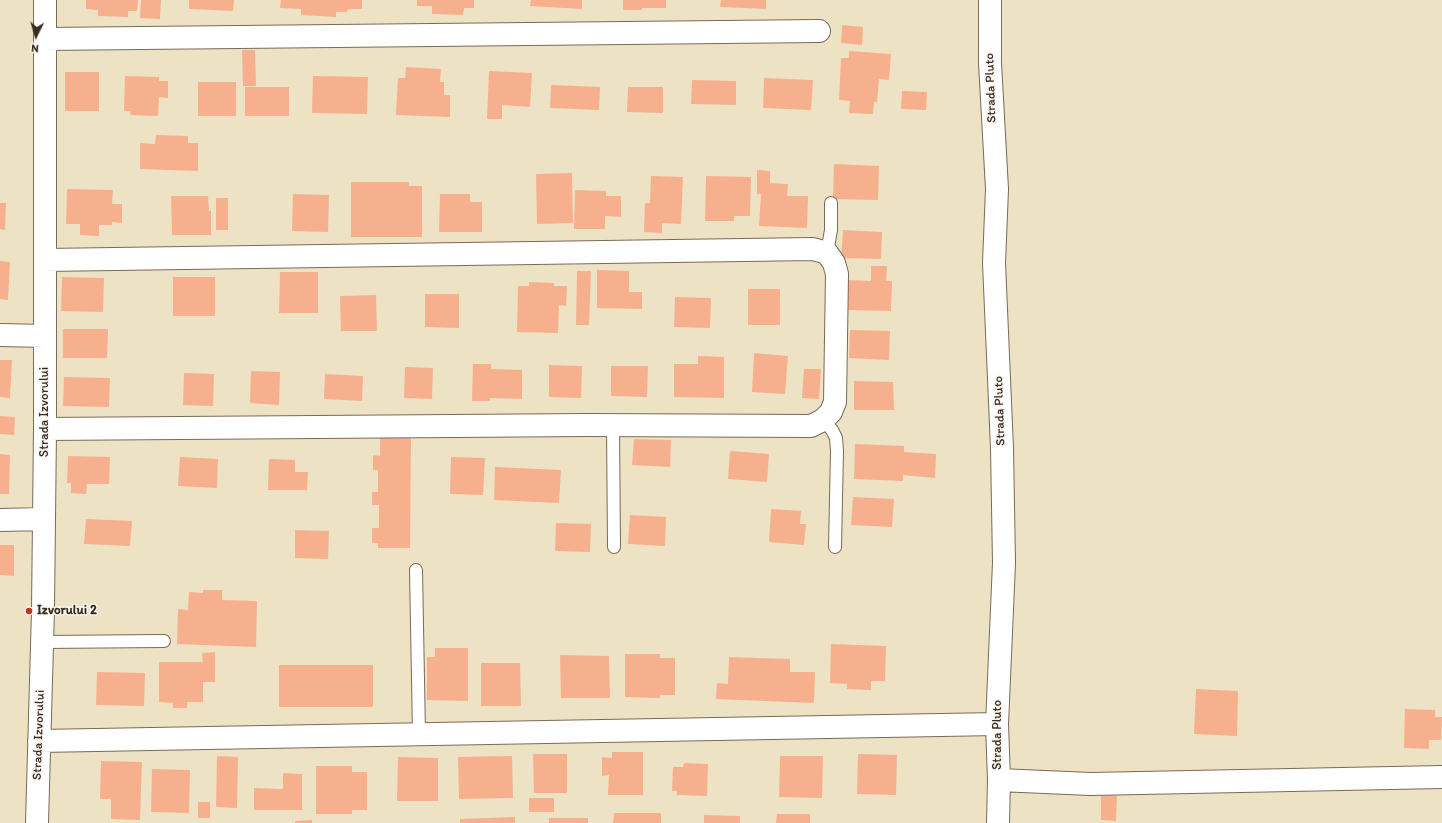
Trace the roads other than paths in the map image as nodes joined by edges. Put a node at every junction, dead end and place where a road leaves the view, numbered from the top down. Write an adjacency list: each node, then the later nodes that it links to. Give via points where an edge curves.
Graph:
1 (45, 0): 4 (street, Strada Izvorului)
2 (990, 0): 20 (street, Strada Pluto, via 990,63 997,189 994,263 1004,563)
3 (819, 31): 4 (street)
4 (45, 39): 7 (street, Strada Izvorului)
5 (831, 203): 6 (lane, via 831,230)
6 (826, 253): 7 (street, via 813,249 784,248); 10 (street, via 834,263 837,274 836,402)
7 (45, 260): 9 (street, Strada Izvorului)
8 (0, 335): 9 (street)
9 (45, 336): 12 (street, Strada Izvorului)
10 (823, 420): 11 (street, via 811,426); 16 (lane, via 836,438)
11 (613, 425): 12 (street); 15 (lane)
12 (45, 429): 13 (street, Strada Izvorului)
13 (44, 519): 14 (street); 19 (street, Strada Izvorului)
14 (0, 520)
15 (614, 547)
16 (835, 547)
17 (416, 570): 21 (lane)
18 (164, 641): 19 (lane)
19 (42, 642): 22 (street, Strada Izvorului)
20 (997, 724): 21 (street); 24 (street, Strada Pluto)
21 (419, 734): 22 (street)
22 (39, 742): 25 (street, Strada Izvorului)
23 (1442, 777): 24 (street, via 1090,784)
24 (999, 780): 26 (street, Strada Pluto)
25 (37, 823)
26 (998, 823)

